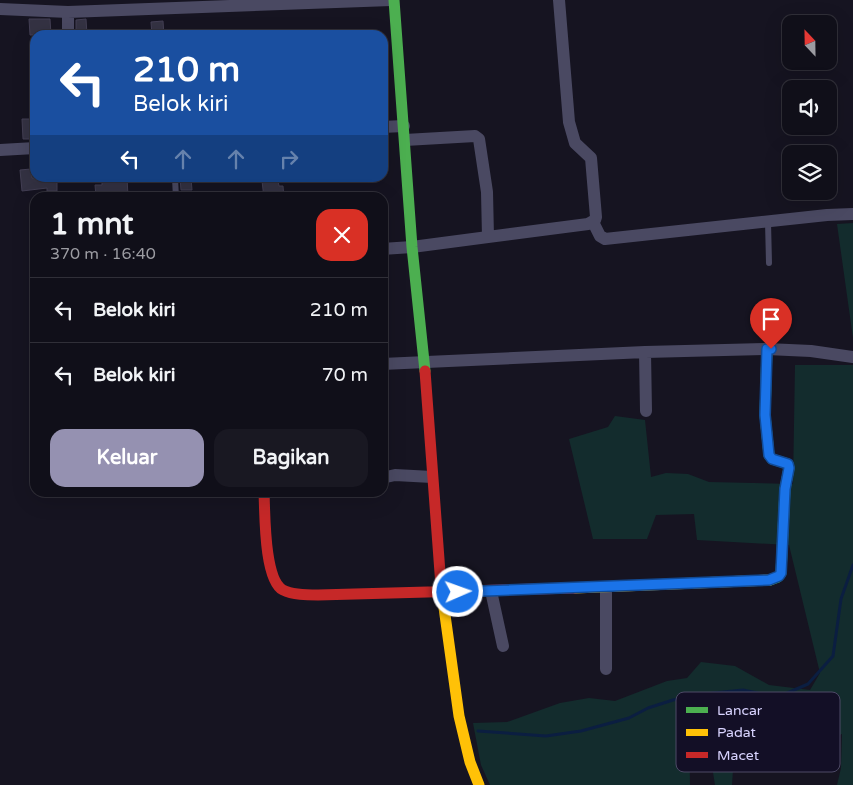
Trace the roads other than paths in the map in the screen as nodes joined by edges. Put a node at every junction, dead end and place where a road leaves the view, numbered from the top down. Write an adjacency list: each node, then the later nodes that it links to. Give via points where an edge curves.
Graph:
1 (392, 0): 4 (street); 6 (street)
2 (559, 0): 12 (street, via 569,122 575,143 591,162 596,213)
3 (0, 9): 4 (street)
4 (68, 12): 5 (street)
5 (68, 30)
6 (404, 126): 7 (street); 8 (street)
7 (388, 127)
8 (405, 140): 14 (street, via 475,136 479,139 487,192); 15 (street)
9 (30, 148): 10 (street)
10 (0, 150)
11 (853, 214): 13 (street)
12 (592, 222): 13 (street, via 605,239); 14 (street)
13 (768, 222): 17 (lane)
14 (488, 237): 15 (street)
15 (412, 247): 16 (street); 22 (street)
16 (388, 249)
17 (769, 263)
18 (774, 310): 19 (lane)
19 (769, 349): 20 (street); 21 (street); 28 (street, via 765,415 769,455 788,464 789,468 779,576 769,580)
20 (645, 352): 22 (street); 24 (street)
21 (853, 357)
22 (424, 363): 23 (street); 26 (street)
23 (388, 364)
24 (646, 411)
25 (388, 477): 26 (street)
26 (432, 477): 30 (street)
27 (264, 497): 30 (street, via 269,566 278,586 286,592)
28 (606, 587): 29 (street); 32 (street)
29 (491, 591): 30 (street); 31 (street)
30 (442, 592): 33 (street, via 459,716)
31 (502, 646)
32 (606, 669)
33 (479, 785)

